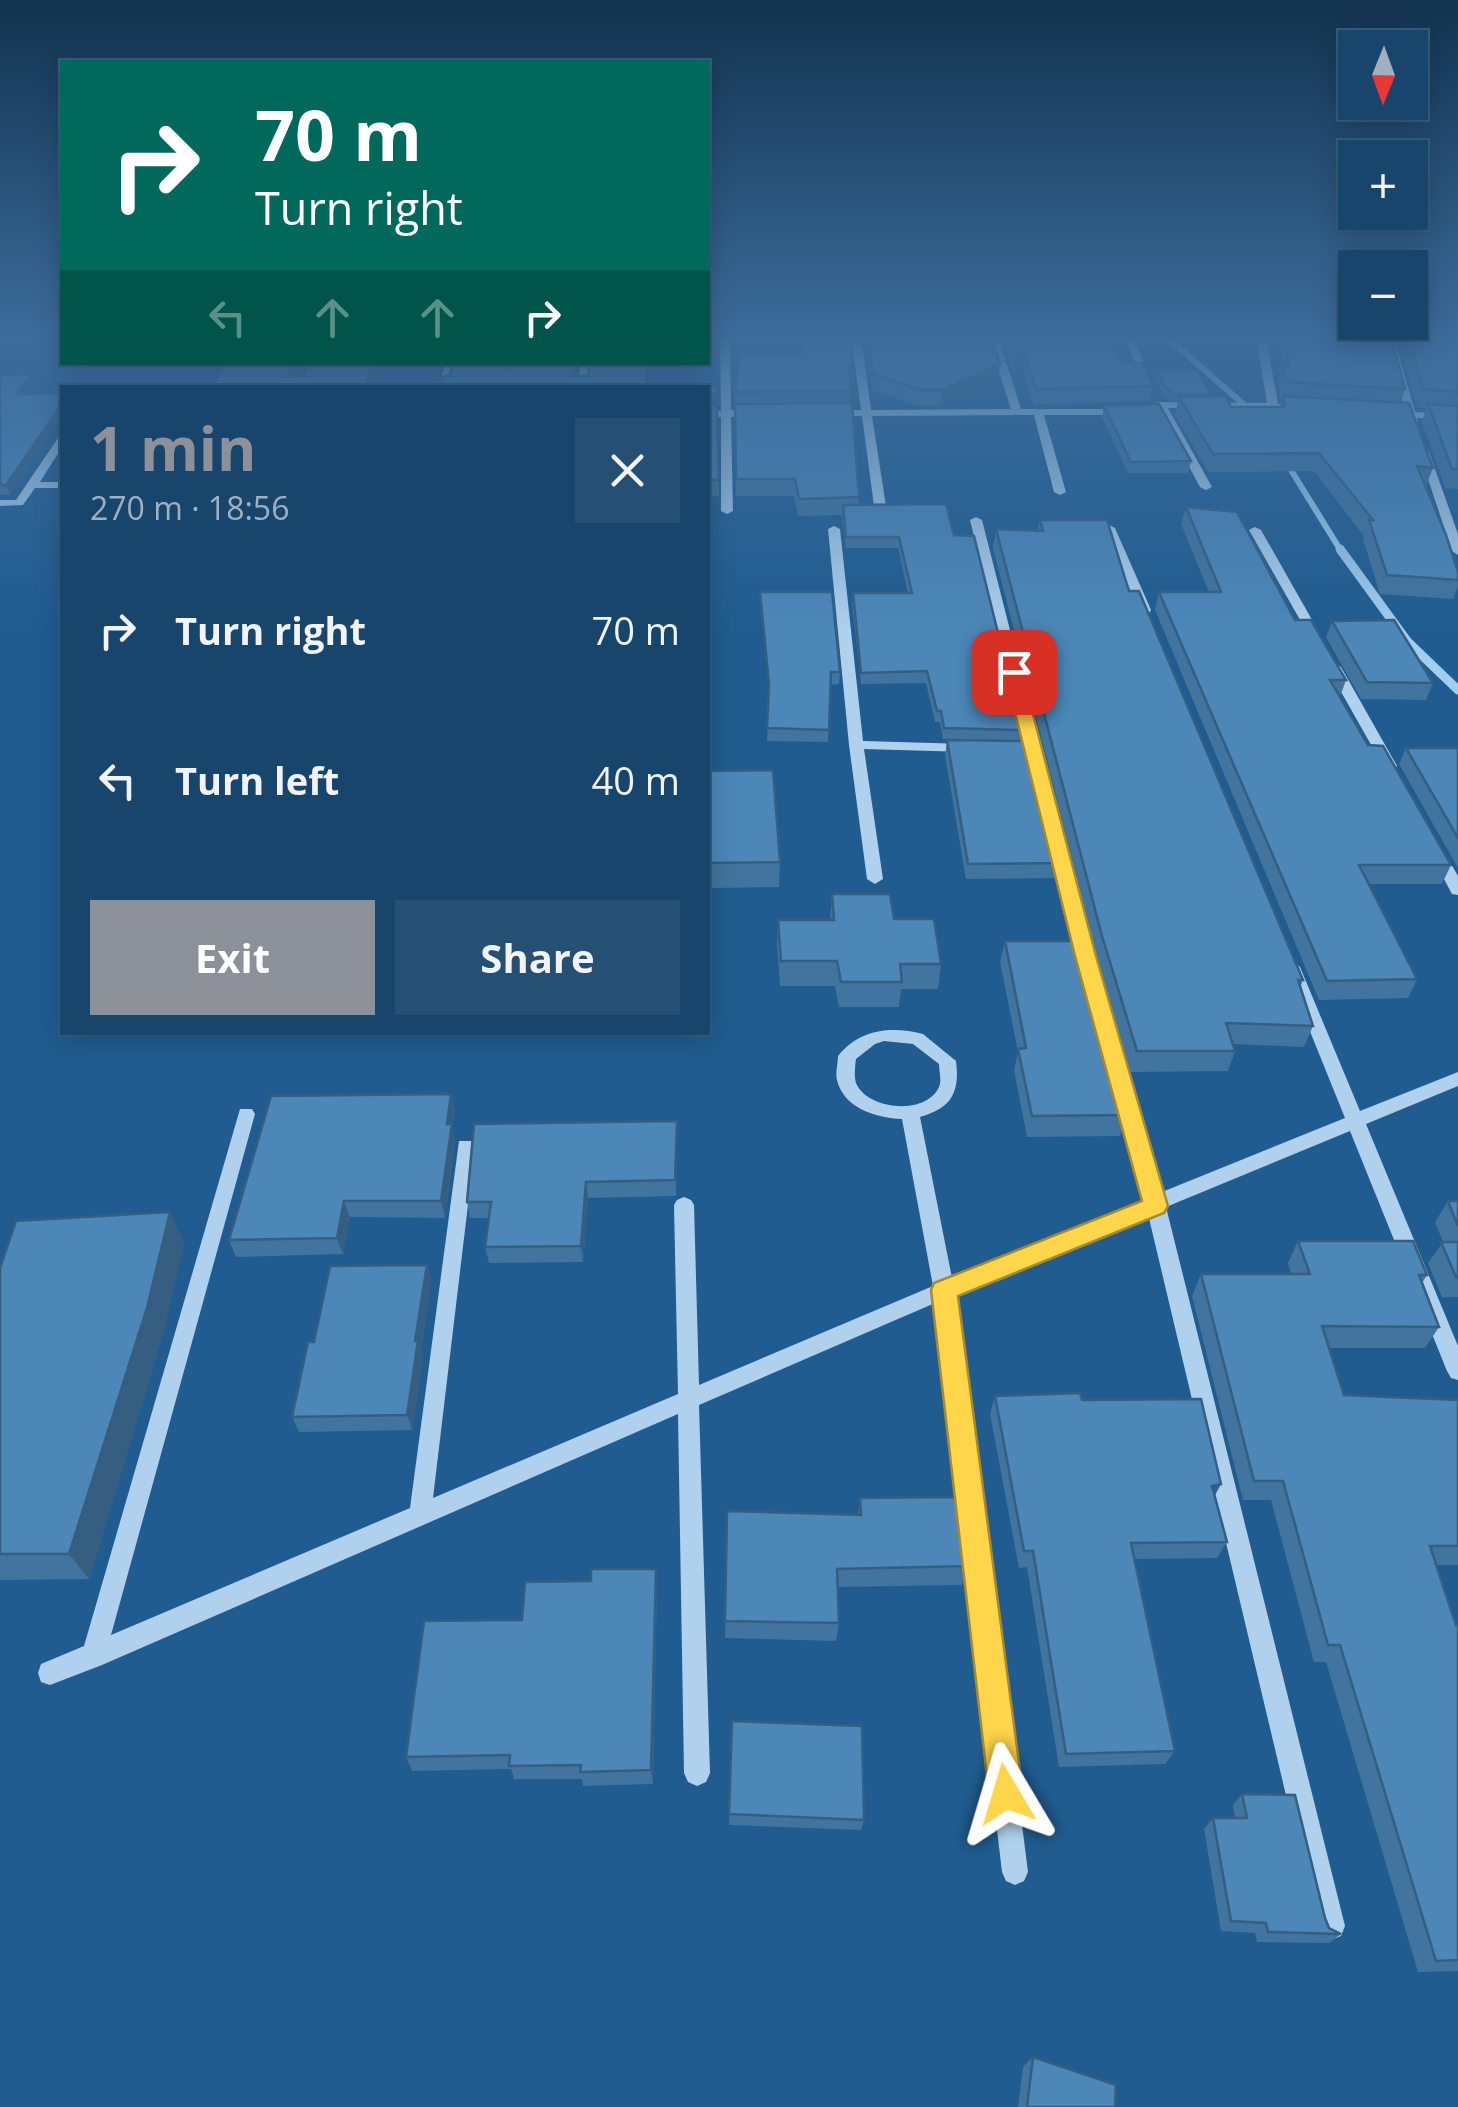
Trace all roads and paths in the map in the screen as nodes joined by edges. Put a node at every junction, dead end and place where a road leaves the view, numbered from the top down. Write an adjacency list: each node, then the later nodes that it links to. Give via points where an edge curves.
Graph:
1 (728, 435): 15 (street)
2 (870, 435): 14 (street)
3 (1044, 435): 10 (street)
4 (1179, 435): 9 (street)
5 (60, 443): 7 (street)
6 (1421, 446): 11 (street)
7 (32, 485): 8 (street); 13 (street, via 19,502)
8 (60, 486)
9 (1206, 487)
10 (1060, 492)
11 (1438, 493): 12 (street); 20 (street)
12 (1458, 495)
13 (0, 502)
14 (880, 506)
15 (727, 512)
16 (976, 520): 37 (street, via 1024,749)
17 (1110, 528): 21 (street)
18 (834, 529): 22 (street)
19 (1255, 530): 24 (street)
20 (1458, 551)
21 (1154, 631)
22 (856, 745): 23 (street); 28 (street)
23 (982, 748)
24 (1385, 756): 25 (street); 26 (street)
25 (1403, 756)
26 (1403, 789)
27 (1430, 840): 29 (street)
28 (876, 879)
29 (1458, 890)
30 (1288, 954): 34 (street)
31 (1458, 1079): 34 (street)
32 (246, 1114): 42 (street)
33 (910, 1114): 33 (street, via 888,1113 854,1095 843,1069 856,1046 900,1035 940,1052 951,1072 946,1094); 38 (street)
34 (1354, 1120): 37 (street); 39 (street)
35 (466, 1146): 41 (street)
36 (684, 1205): 40 (street)
37 (1156, 1206): 38 (street); 46 (street)
38 (944, 1290): 40 (street); 45 (street)
39 (1458, 1371)
40 (688, 1400): 41 (street); 44 (street)
41 (420, 1515): 42 (street)
42 (93, 1656): 43 (street)
43 (50, 1673)
44 (696, 1773)
45 (1015, 1872)
46 (1331, 1926)

